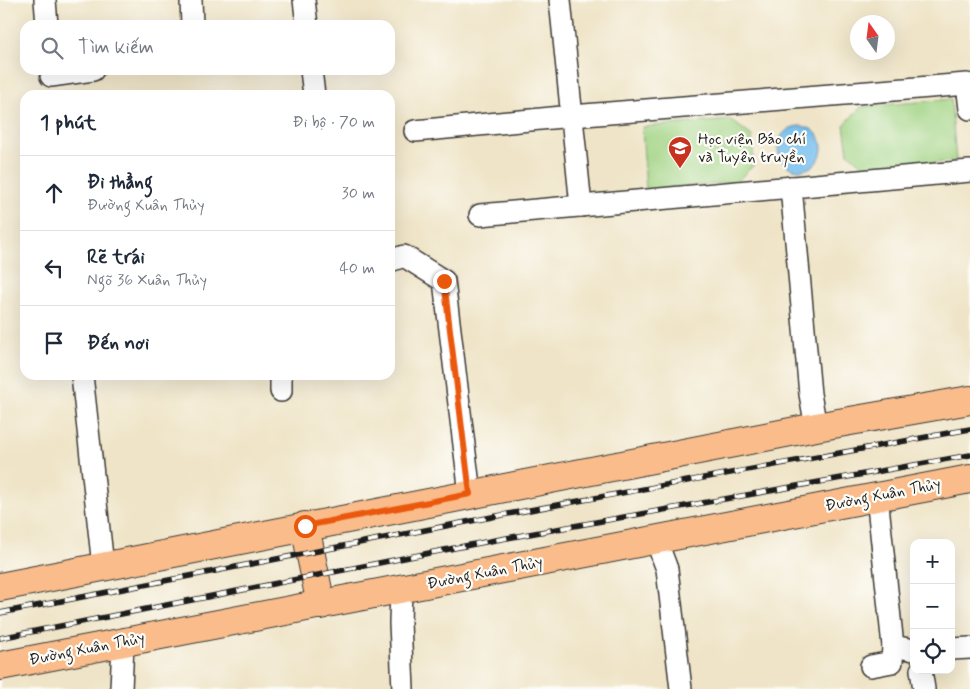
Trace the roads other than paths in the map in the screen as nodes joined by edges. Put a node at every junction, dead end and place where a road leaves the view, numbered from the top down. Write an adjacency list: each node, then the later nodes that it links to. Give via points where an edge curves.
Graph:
1 (44, 0): 5 (lane)
2 (191, 0): 6 (lane)
3 (304, 0): 7 (lane)
4 (560, 0): 13 (lane)
5 (46, 20)
6 (192, 20)
7 (306, 20)
8 (72, 75): 10 (lane)
9 (312, 75): 11 (lane)
10 (51, 80)
11 (314, 90)
12 (970, 109): 13 (lane, via 967,84)
13 (572, 116): 14 (lane); 17 (lane)
14 (415, 131)
15 (970, 171): 16 (lane)
16 (791, 187): 17 (lane); 22 (lane, via 810,394)
17 (581, 206): 18 (lane)
18 (480, 215)
19 (395, 259): 24 (lane, via 404,256 444,281)
20 (83, 380): 28 (lane)
21 (970, 400): 22 (main road)
22 (816, 427): 24 (main road)
23 (970, 479): 25 (main road, Đường Xuân Thủy)
24 (470, 494): 26 (main road)
25 (876, 496): 27 (main road, Đường Xuân Thủy); 33 (lane)
26 (305, 526): 28 (main road); 31 (main road)
27 (656, 540): 30 (main road, Đường Xuân Thủy); 41 (lane, via 667,569)
28 (103, 566): 29 (main road)
29 (0, 587)
30 (401, 590): 31 (main road, Đường Xuân Thủy); 40 (lane)
31 (321, 605): 32 (main road, Đường Xuân Thủy)
32 (123, 642): 36 (main road, Đường Xuân Thủy); 39 (lane)
33 (904, 648): 37 (lane, via 892,662)
34 (970, 648): 35 (lane)
35 (955, 649)
36 (0, 666)
37 (870, 666)
38 (922, 674): 42 (lane)
39 (121, 689)
40 (403, 689)
41 (681, 689)
42 (924, 689)

